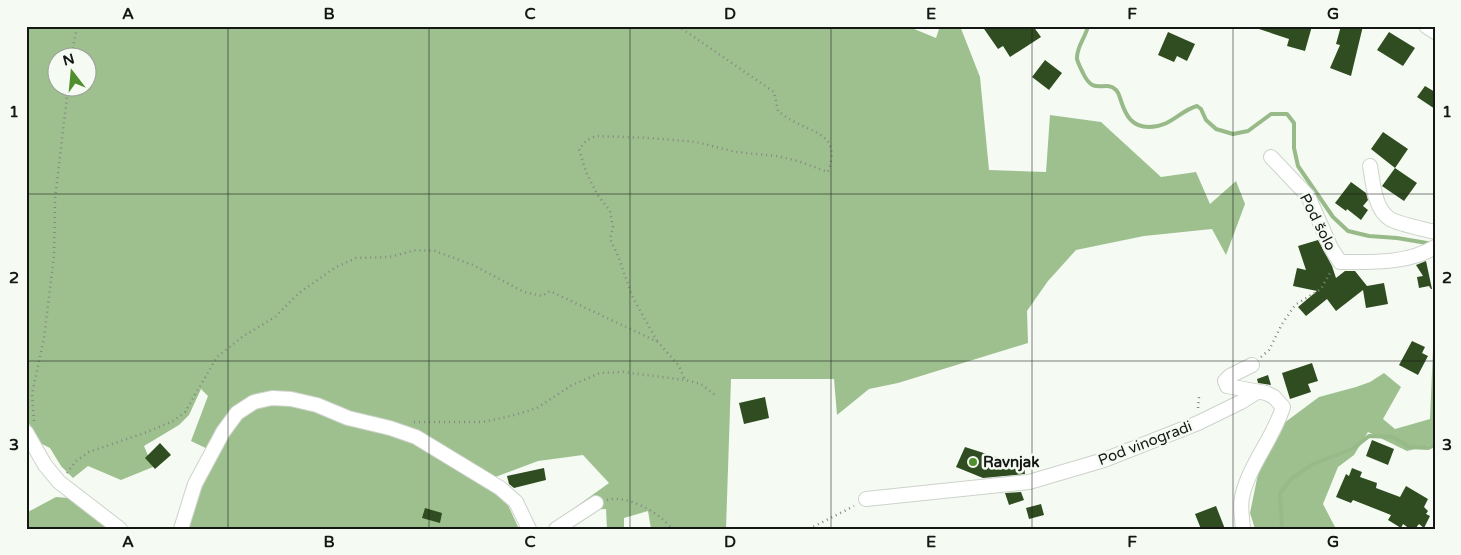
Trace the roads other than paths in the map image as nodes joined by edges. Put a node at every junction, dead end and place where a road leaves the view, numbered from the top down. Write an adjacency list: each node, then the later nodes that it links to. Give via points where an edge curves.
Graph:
1 (1426, 26): 2 (street)
2 (1435, 32)
3 (1271, 157): 6 (street, Pod šolo, via 1308,196 1340,262 1398,259 1418,256)
4 (1370, 166): 5 (street, via 1383,212 1391,220)
5 (1435, 232)
6 (1434, 248)
7 (1252, 365): 8 (street, via 1225,381 1227,386)
8 (1257, 392): 10 (street, Pod vinogradi, via 1198,423 1104,460 1029,482); 16 (street, via 1274,396 1283,407 1278,424 1244,491 1241,515)
9 (30, 427): 12 (street, via 45,465 60,482)
10 (866, 499)
11 (596, 503): 15 (street)
12 (120, 529)
13 (181, 529): 14 (street, via 195,484 223,432 237,413 254,402 272,398 317,405 348,418 416,437 500,488 516,502)
14 (529, 529)
15 (556, 529)
16 (1244, 529)

